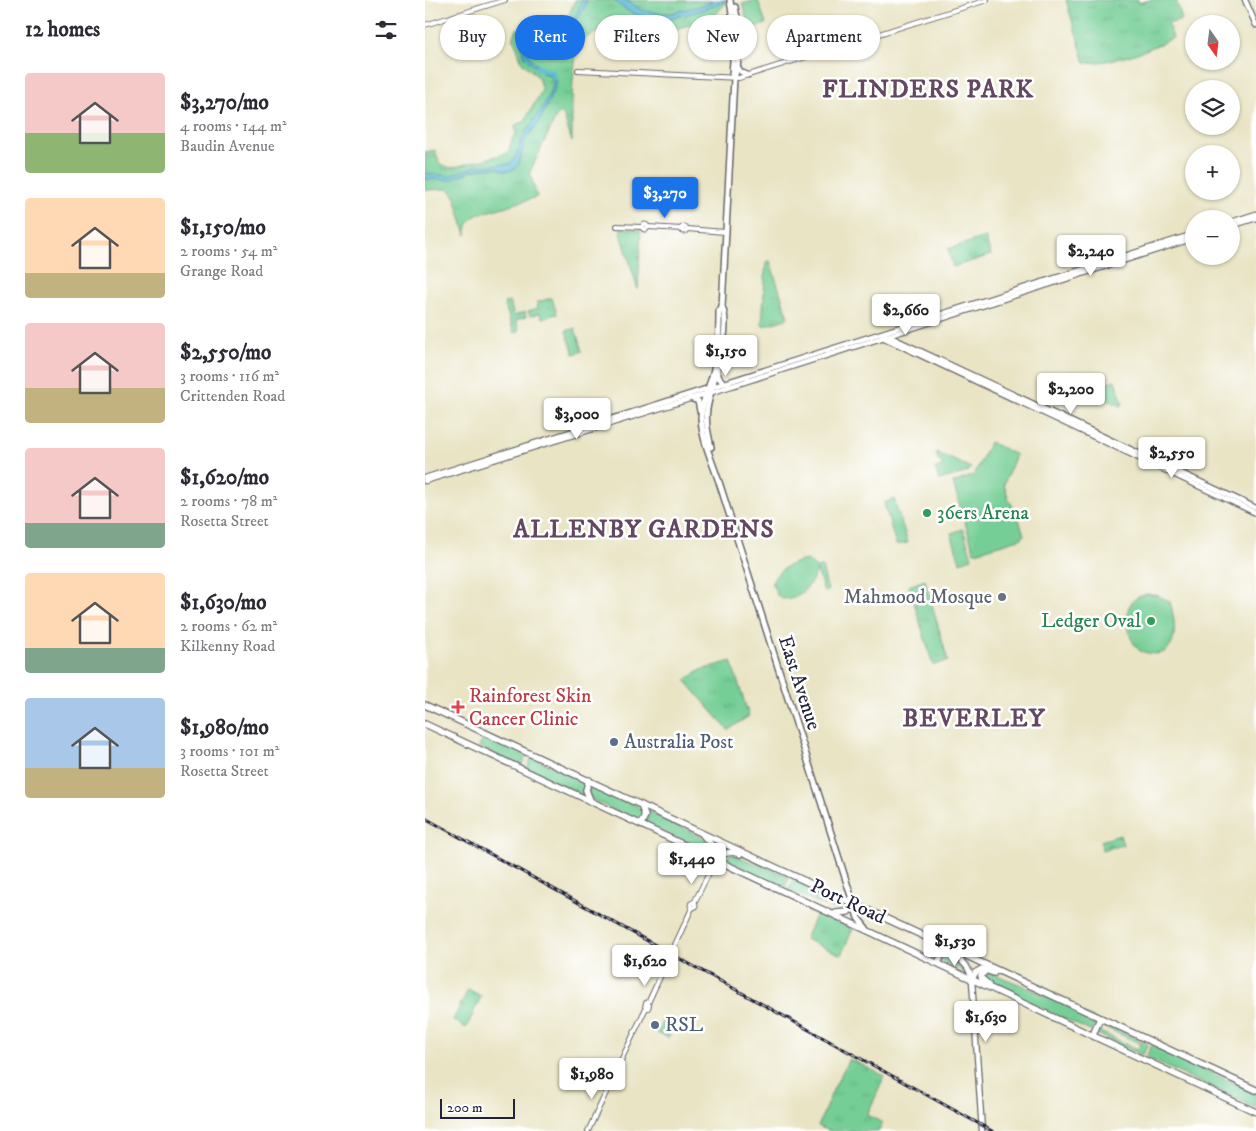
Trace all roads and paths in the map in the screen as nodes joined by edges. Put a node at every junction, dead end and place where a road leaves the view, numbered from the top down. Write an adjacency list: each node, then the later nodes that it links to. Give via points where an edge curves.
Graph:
1 (505, 0): 5 (street)
2 (987, 0): 9 (street)
3 (1245, 0): 6 (main road)
4 (732, 2): 7 (main road, via 738,28); 10 (main road)
5 (425, 25)
6 (1256, 25)
7 (737, 66): 9 (main road); 10 (main road)
8 (578, 70): 10 (street)
9 (747, 75): 10 (street)
10 (734, 78): 16 (main road)
11 (1256, 214): 13 (main road)
12 (1256, 218): 14 (main road)
13 (1240, 219)
14 (1240, 223)
15 (617, 226): 16 (street)
16 (725, 232): 19 (main road)
17 (1185, 237): 21 (main road)
18 (1185, 241): 20 (main road)
19 (722, 307): 23 (main road, via 724,328); 25 (main road, via 719,311 717,356)
20 (896, 332): 21 (main road); 22 (main road)
21 (884, 335): 22 (main road); 24 (main road); 25 (main road); 31 (main road)
22 (895, 339): 30 (main road)
23 (717, 372): 24 (main road); 25 (main road)
24 (724, 383): 25 (main road)
25 (709, 390): 26 (main road); 27 (main road, East Avenue); 28 (main road, East Avenue, via 706,420); 29 (main road)
26 (690, 398): 27 (main road, via 699,402); 29 (main road)
27 (701, 416): 28 (main road, East Avenue)
28 (716, 471): 44 (main road, East Avenue)
29 (425, 479)
30 (1256, 508)
31 (1256, 513)
32 (425, 705): 34 (highway, Port Road)
33 (425, 724): 35 (highway, Port Road)
34 (589, 780): 35 (highway, via 586,790); 36 (highway, Port Road)
35 (590, 800): 37 (highway, Port Road)
36 (641, 805): 37 (highway, via 645,816); 38 (highway, Port Road)
37 (641, 824): 41 (highway, Port Road)
38 (702, 833): 40 (highway, Port Road); 41 (highway, via 713,847)
39 (729, 852): 40 (highway); 41 (highway); 42 (highway, via 725,857)
40 (749, 855): 43 (highway, Port Road)
41 (716, 859): 42 (highway, Port Road); 60 (street, via 691,904 692,908)
42 (731, 866): 46 (highway, Port Road)
43 (845, 899): 44 (highway, Port Road); 45 (highway)
44 (854, 904): 45 (highway); 47 (main road, East Avenue, via 860,922); 48 (highway, Port Road)
45 (848, 912): 46 (highway)
46 (833, 913): 47 (highway, Port Road)
47 (868, 929): 50 (highway, Port Road)
48 (941, 945): 49 (highway, Port Road); 50 (highway, via 942,955)
49 (953, 950): 52 (highway, Port Road); 53 (main road, via 969,969)
50 (938, 963): 53 (highway, Port Road)
51 (987, 970): 52 (highway, via 997,974); 53 (highway, via 978,971); 54 (highway, via 981,979)
52 (1002, 972): 55 (highway, Port Road)
53 (972, 980): 54 (highway, Port Road); 59 (main road)
54 (991, 988): 56 (highway, Port Road)
55 (1100, 1018): 56 (highway); 57 (highway, Port Road)
56 (1093, 1036): 58 (highway, Port Road)
57 (1256, 1090)
58 (1256, 1112)
59 (982, 1129)
60 (588, 1131)

